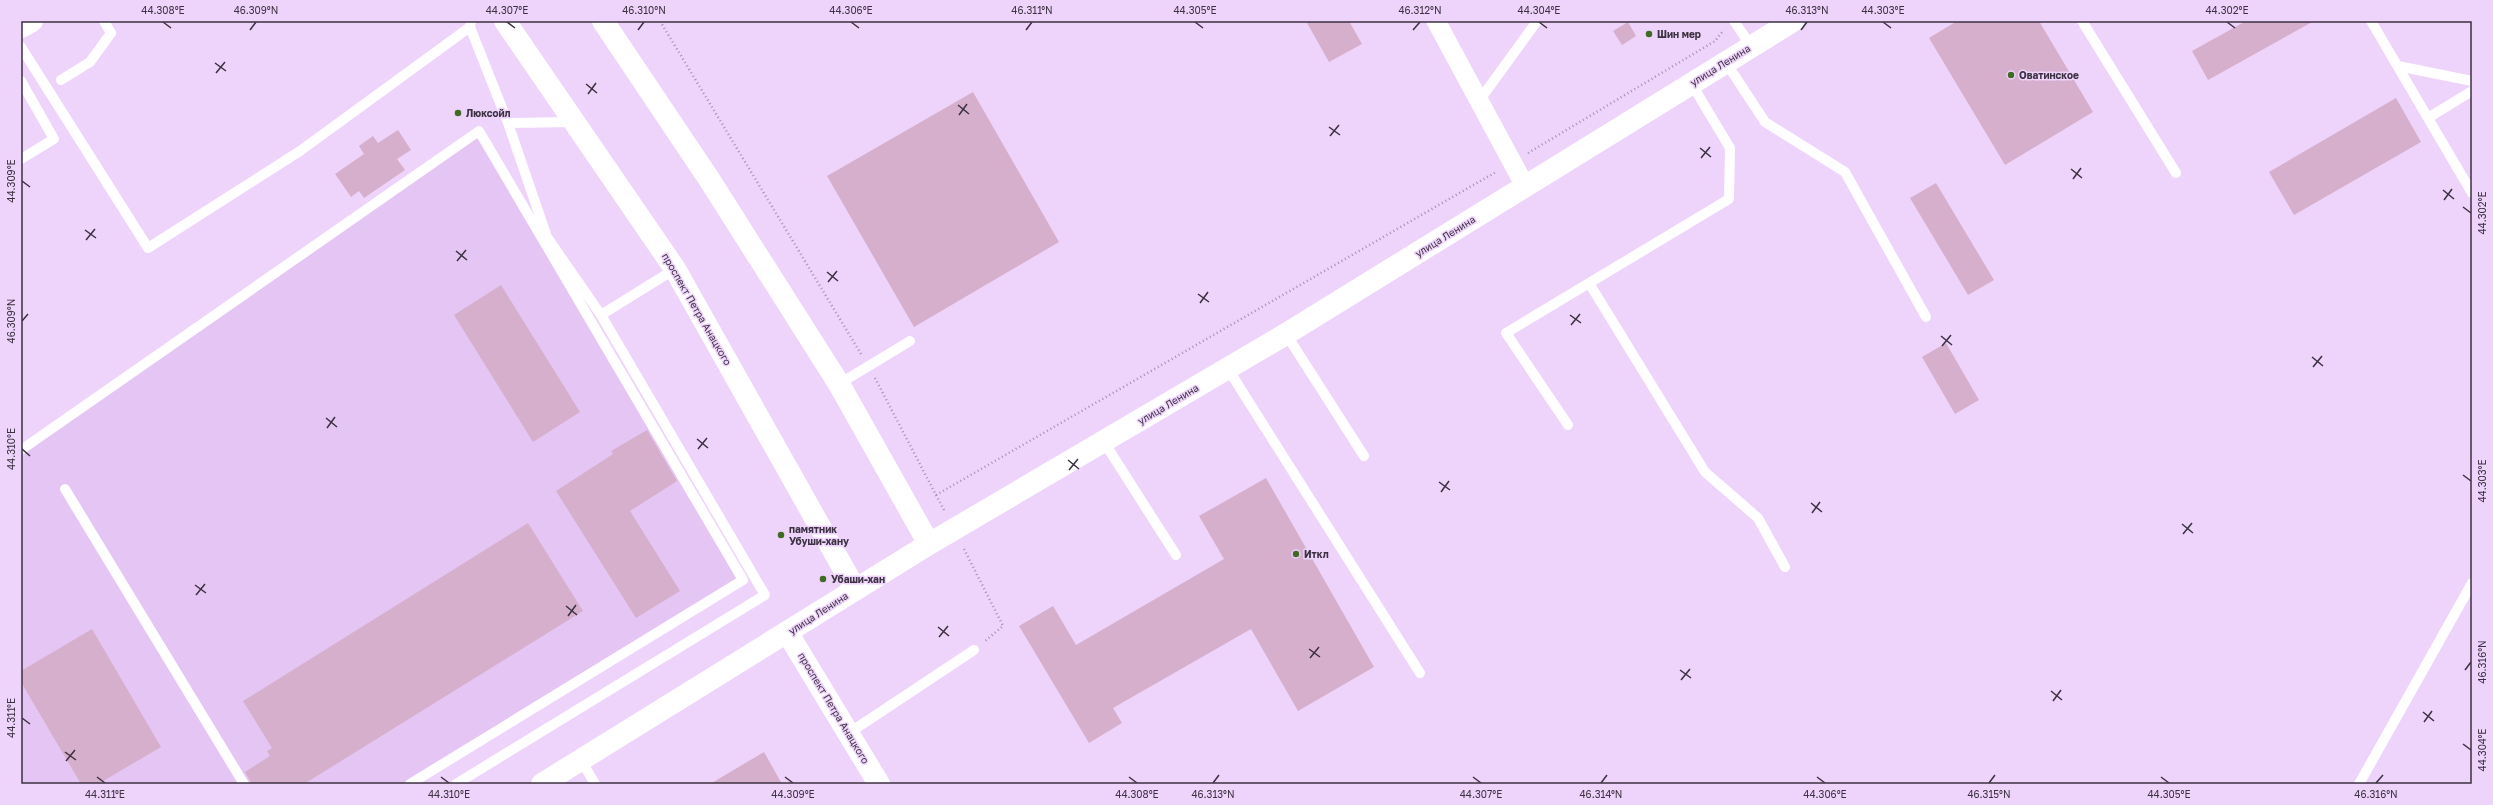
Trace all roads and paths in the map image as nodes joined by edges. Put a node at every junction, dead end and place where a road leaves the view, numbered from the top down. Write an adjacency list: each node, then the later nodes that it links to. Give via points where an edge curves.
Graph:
1 (32, 21): 13 (main road)
2 (104, 21): 18 (lane, via 110,33 90,62)
3 (505, 21): 25 (main road, проспект Петра Анацкого)
4 (603, 21): 40 (main road, via 713,186)
5 (660, 21): 38 (path)
6 (1537, 21): 23 (lane)
7 (1793, 21): 14 (main road, улица Ленина)
8 (2082, 21): 29 (lane)
9 (2371, 21): 17 (lane)
10 (1439, 22): 23 (street)
11 (471, 24): 15 (lane, via 300,151 148,248); 26 (lane)
12 (1730, 24): 14 (lane); 28 (path, via 1715,41 1656,74)
13 (21, 27)
14 (1751, 46): 16 (main road, улица Ленина)
15 (21, 47)
16 (1725, 61): 21 (main road, улица Ленина); 35 (lane, via 1765,122 1846,172)
17 (2398, 66): 20 (lane); 24 (lane)
18 (61, 80)
19 (21, 81): 27 (lane, via 54,139)
20 (2472, 81)
21 (1691, 83): 30 (main road, улица Ленина); 33 (lane, via 1730,148 1729,199)
22 (2472, 91): 24 (lane)
23 (1479, 101): 28 (street)
24 (2428, 118): 31 (lane)
25 (576, 122): 26 (lane); 32 (main road, проспект Петра Анацкого)
26 (508, 123): 34 (lane, via 547,237)
27 (21, 159)
28 (1513, 162): 30 (street); 46 (path)
29 (2176, 173)
30 (1525, 186): 36 (main road, улица Ленина)
31 (2472, 193)
32 (675, 269): 34 (lane); 53 (main road, проспект Петра Анацкого)
33 (1589, 284): 41 (lane, via 1506,333); 51 (lane, via 1705,472 1758,518)
34 (601, 315): 61 (lane, via 765,595)
35 (1926, 316)
36 (1286, 334): 39 (main road, улица Ленина); 44 (lane)
37 (910, 341): 38 (lane)
38 (868, 366): 40 (lane); 46 (path)
39 (1228, 369): 42 (main road, улица Ленина); 56 (lane)
40 (839, 384): 48 (main road)
41 (1568, 425)
42 (1104, 442): 48 (main road, улица Ленина); 50 (lane)
43 (21, 450): 60 (lane, via 479,131 743,580)
44 (1364, 456)
45 (65, 489): 59 (lane)
46 (936, 495): 47 (path)
47 (945, 512)
48 (929, 544): 53 (main road, улица Ленина)
49 (964, 549): 55 (path, via 1003,626)
50 (1176, 554)
51 (1785, 567)
52 (2472, 584): 65 (lane)
53 (855, 589): 54 (main road, улица Ленина)
54 (787, 632): 57 (main road, проспект Петра Анацкого); 58 (main road, улица Ленина)
55 (974, 650): 57 (lane)
56 (1420, 673)
57 (849, 734): 64 (main road, проспект Петра Анацкого)
58 (581, 760): 62 (main road, улица Ленина); 63 (lane)
59 (244, 784)
60 (410, 784)
61 (456, 784)
62 (542, 784)
63 (594, 784)
64 (880, 784)
65 (2359, 784)

